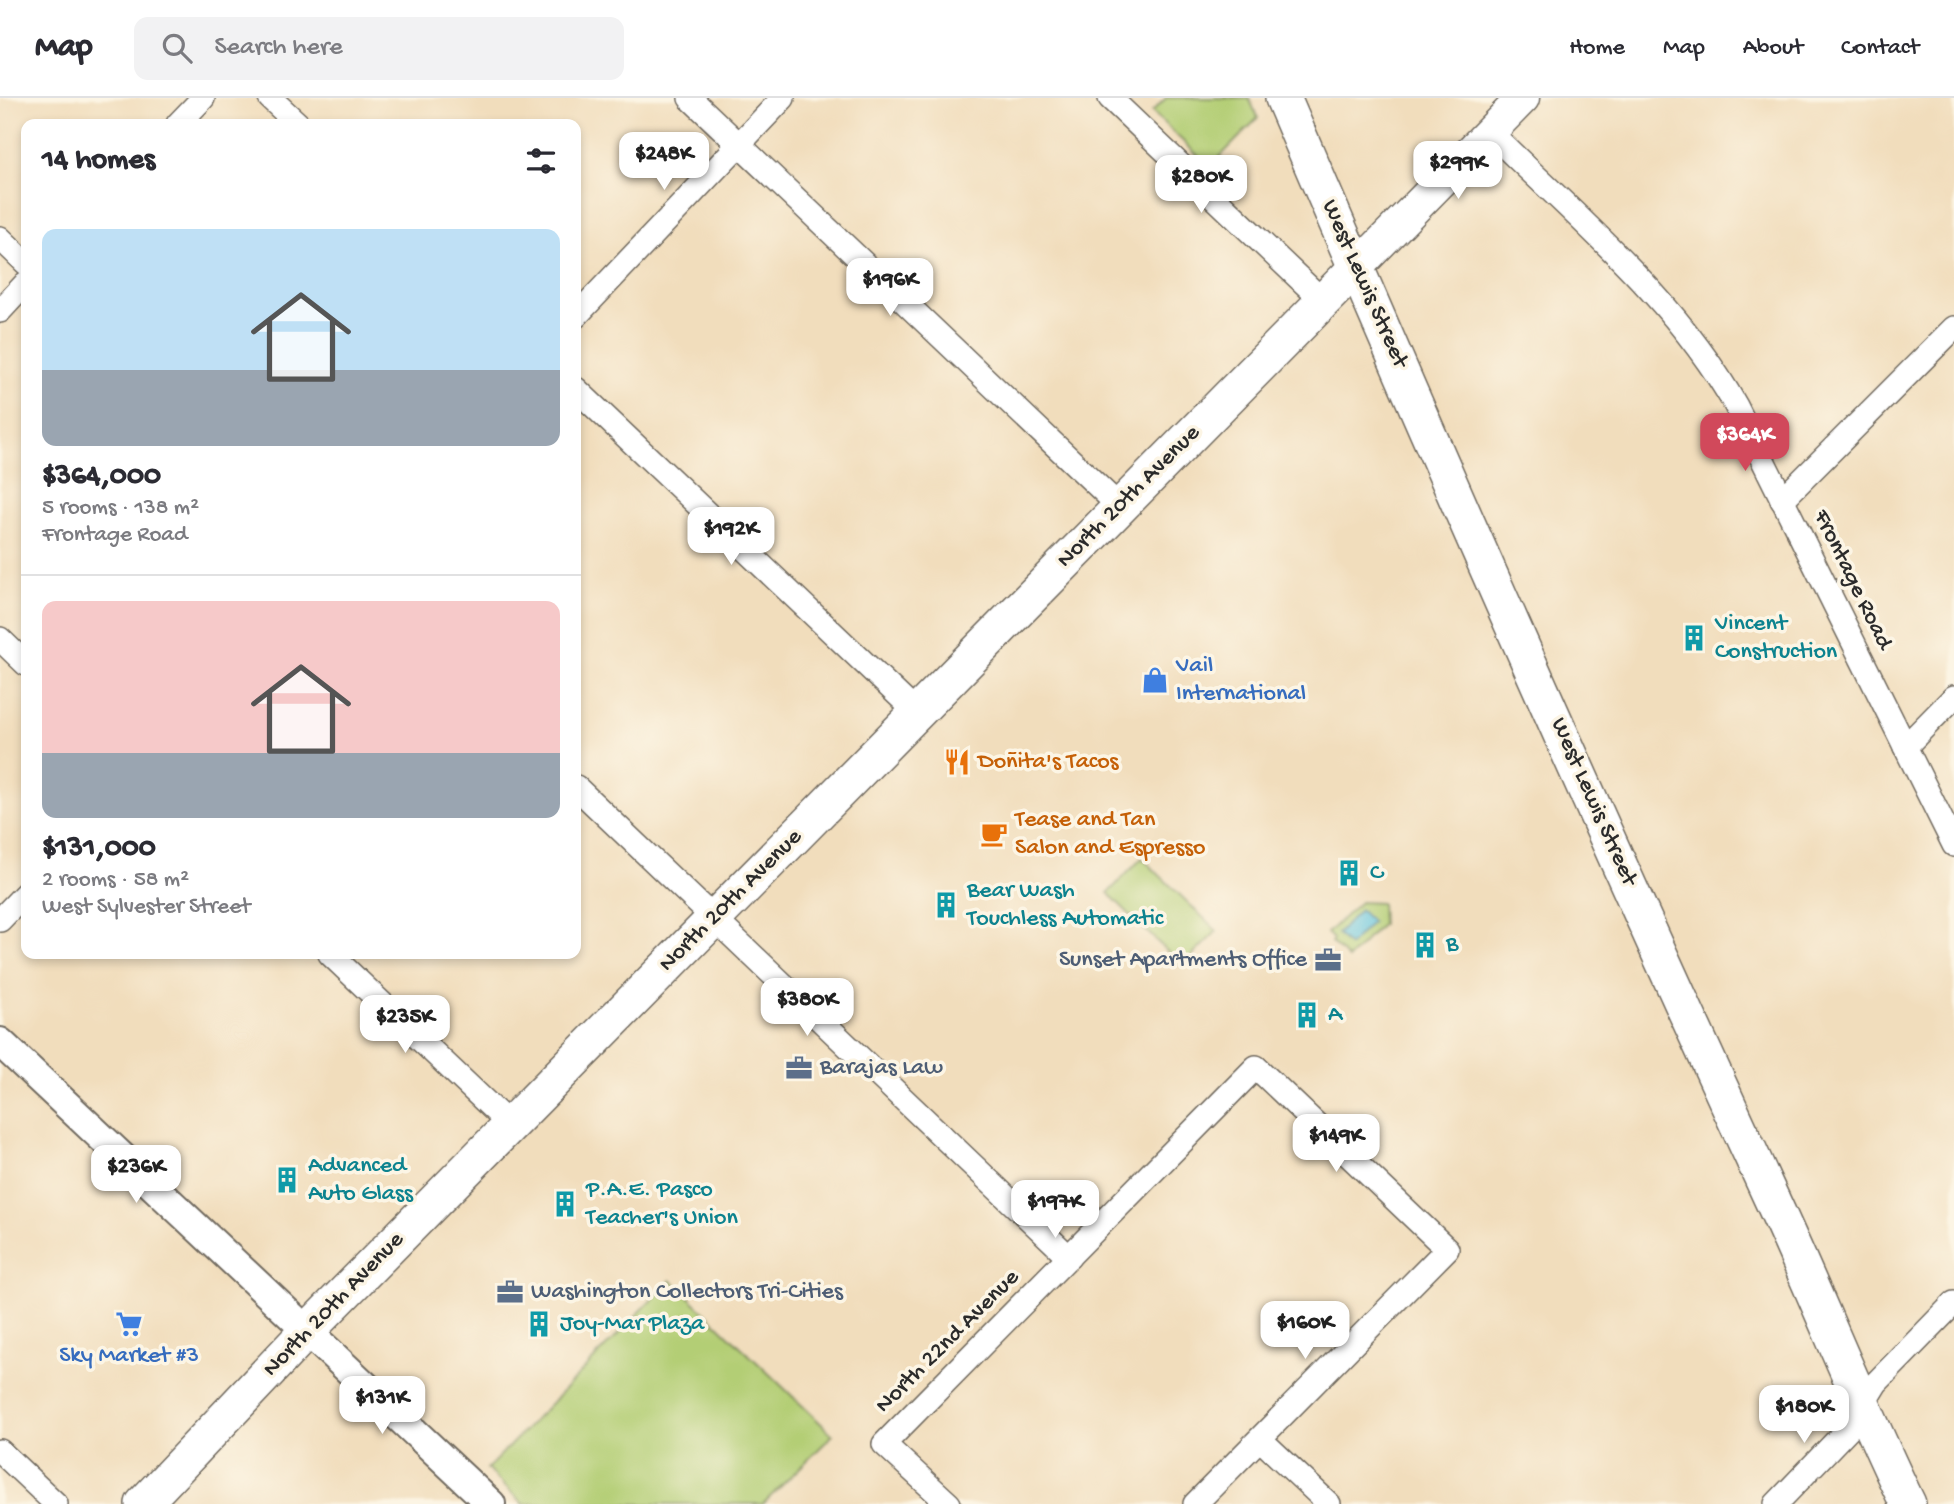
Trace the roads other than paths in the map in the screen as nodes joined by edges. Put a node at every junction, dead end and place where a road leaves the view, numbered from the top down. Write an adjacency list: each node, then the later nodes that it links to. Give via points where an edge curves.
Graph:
1 (203, 98): 8 (street)
2 (270, 98): 9 (street)
3 (690, 98): 11 (street)
4 (783, 98): 11 (street)
5 (1110, 98): 16 (street)
6 (1283, 98): 14 (main road, West Lewis Street)
7 (1523, 98): 10 (main road)
8 (183, 119)
9 (293, 119)
10 (1490, 132): 14 (main road); 21 (street, Frontage Road, via 1683,325 1725,386)
11 (739, 144): 18 (street); 22 (street)
12 (0, 238): 13 (street)
13 (21, 258)
14 (1356, 268): 16 (main road, North 20th Avenue); 39 (main road, West Lewis Street)
15 (21, 289): 17 (street)
16 (1323, 301): 22 (main road, North 20th Avenue)
17 (0, 311)
18 (581, 311)
19 (1954, 328): 21 (street)
20 (581, 393): 26 (street)
21 (1782, 500): 27 (street, Frontage Road)
22 (1120, 507): 26 (main road, North 20th Avenue)
23 (0, 639): 24 (street)
24 (21, 659)
25 (1954, 697): 27 (street)
26 (917, 713): 31 (main road, North 20th Avenue)
27 (1905, 747): 29 (street, Frontage Road)
28 (581, 792): 31 (street)
29 (1954, 845)
30 (21, 898): 32 (street)
31 (714, 918): 35 (main road, North 20th Avenue); 36 (street)
32 (0, 920)
33 (335, 959): 35 (street)
34 (0, 1042): 38 (street)
35 (510, 1125): 38 (main road, North 20th Avenue)
36 (1069, 1256): 40 (street, North 22nd Avenue, via 1256,1067 1447,1249); 45 (street, North 22nd Avenue, via 884,1444)
37 (1954, 1303): 39 (street, via 1876,1383)
38 (306, 1332): 43 (main road, North 20th Avenue); 44 (street)
39 (1861, 1407): 48 (street, via 1836,1443); 49 (main road, West Lewis Street)
40 (1259, 1438): 46 (street); 47 (street)
41 (0, 1451): 42 (street)
42 (56, 1504)
43 (143, 1504)
44 (491, 1504)
45 (948, 1504)
46 (1195, 1504)
47 (1329, 1504)
48 (1776, 1504)
49 (1908, 1504)

